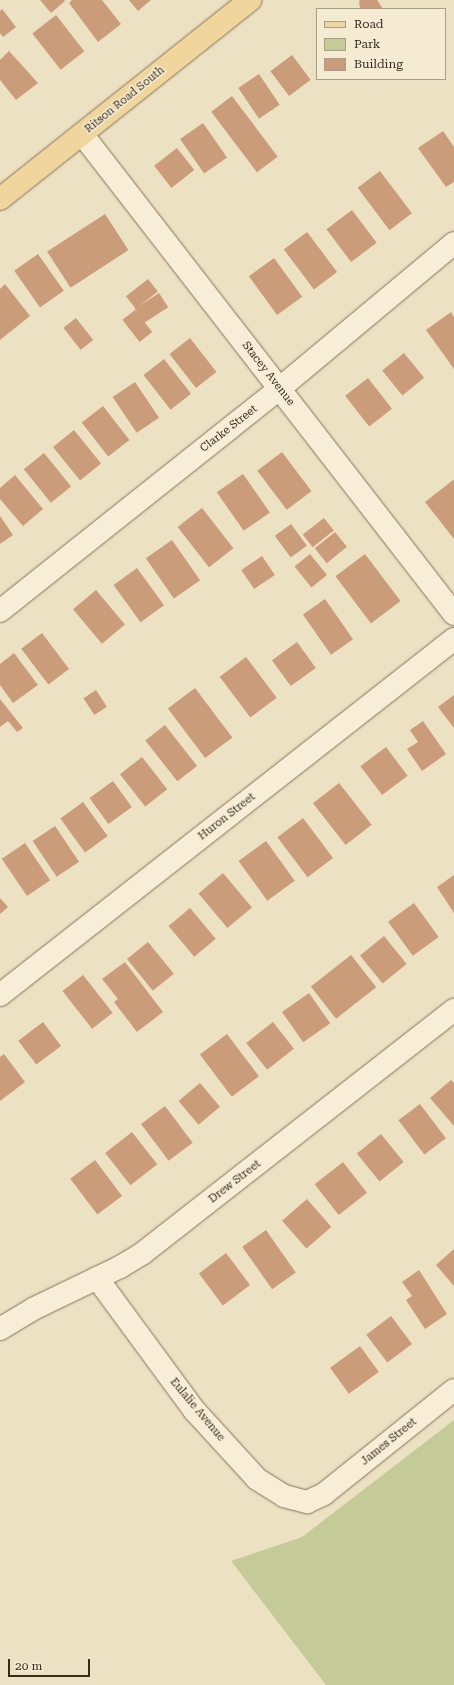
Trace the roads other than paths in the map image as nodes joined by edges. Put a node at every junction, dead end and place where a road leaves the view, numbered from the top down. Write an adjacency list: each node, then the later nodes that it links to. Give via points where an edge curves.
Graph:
1 (250, 0): 2 (main road, Ritson Road South)
2 (82, 134): 3 (main road, Ritson Road South); 5 (street, Stacey Avenue)
3 (0, 199)
4 (454, 243): 5 (street, Clarke Street)
5 (279, 389): 6 (street, Clarke Street); 7 (street, Stacey Avenue)
6 (0, 611)
7 (454, 614)
8 (454, 640): 9 (street, Huron Street)
9 (0, 995)
10 (454, 1010): 11 (street, Drew Street, via 143,1254)
11 (96, 1278): 12 (street, Drew Street); 14 (street, Eulalie Avenue, via 194,1410 257,1479 284,1496 307,1502)
12 (0, 1329)
13 (454, 1390): 14 (street, James Street)
14 (324, 1494)

